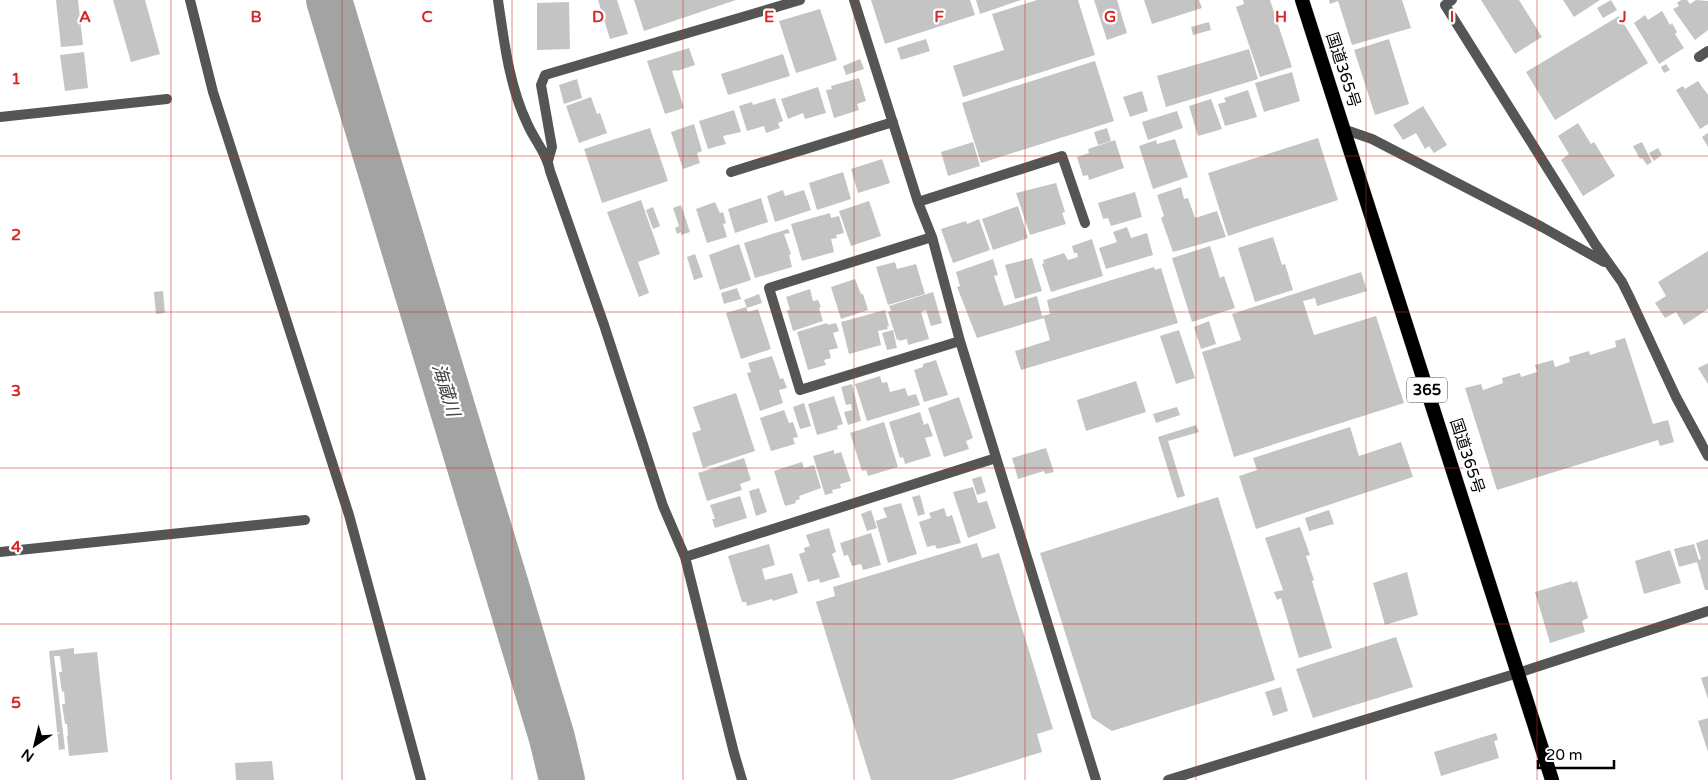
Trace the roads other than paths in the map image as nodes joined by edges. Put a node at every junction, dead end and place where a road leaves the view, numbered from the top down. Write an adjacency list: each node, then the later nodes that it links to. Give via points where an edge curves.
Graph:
1 (190, 0): 27 (street, via 213,92 348,515)
2 (498, 0): 13 (street, via 509,69 526,123)
3 (800, 0): 13 (street, via 545,75 541,85 552,147)
4 (854, 0): 11 (street)
5 (1302, 0): 12 (highway, 国道365号 / 365)
6 (1452, 0): 18 (street, via 1445,5)
7 (1708, 51): 8 (street)
8 (1698, 57)
9 (167, 99): 10 (street)
10 (0, 117)
11 (893, 122): 14 (street); 15 (street)
12 (1343, 129): 18 (street, via 1380,142); 26 (highway, 国道365号 / 365)
13 (548, 162): 24 (street, via 664,506)
14 (731, 172)
15 (918, 202): 16 (street, via 1062,156); 17 (street)
16 (1084, 224)
17 (932, 237): 19 (street); 19 (street, via 769,288 800,390)
18 (1607, 264): 20 (street, via 1622,282 1676,397)
19 (960, 341): 21 (street)
20 (1708, 456)
21 (996, 458): 24 (street); 29 (street)
22 (305, 520): 23 (street)
23 (0, 552)
24 (685, 557): 28 (street)
25 (1708, 611): 26 (street)
26 (1518, 674): 30 (street); 31 (highway, 国道365号 / 365)
27 (421, 780)
28 (742, 780)
29 (1096, 780)
30 (1168, 780)
31 (1552, 780)

